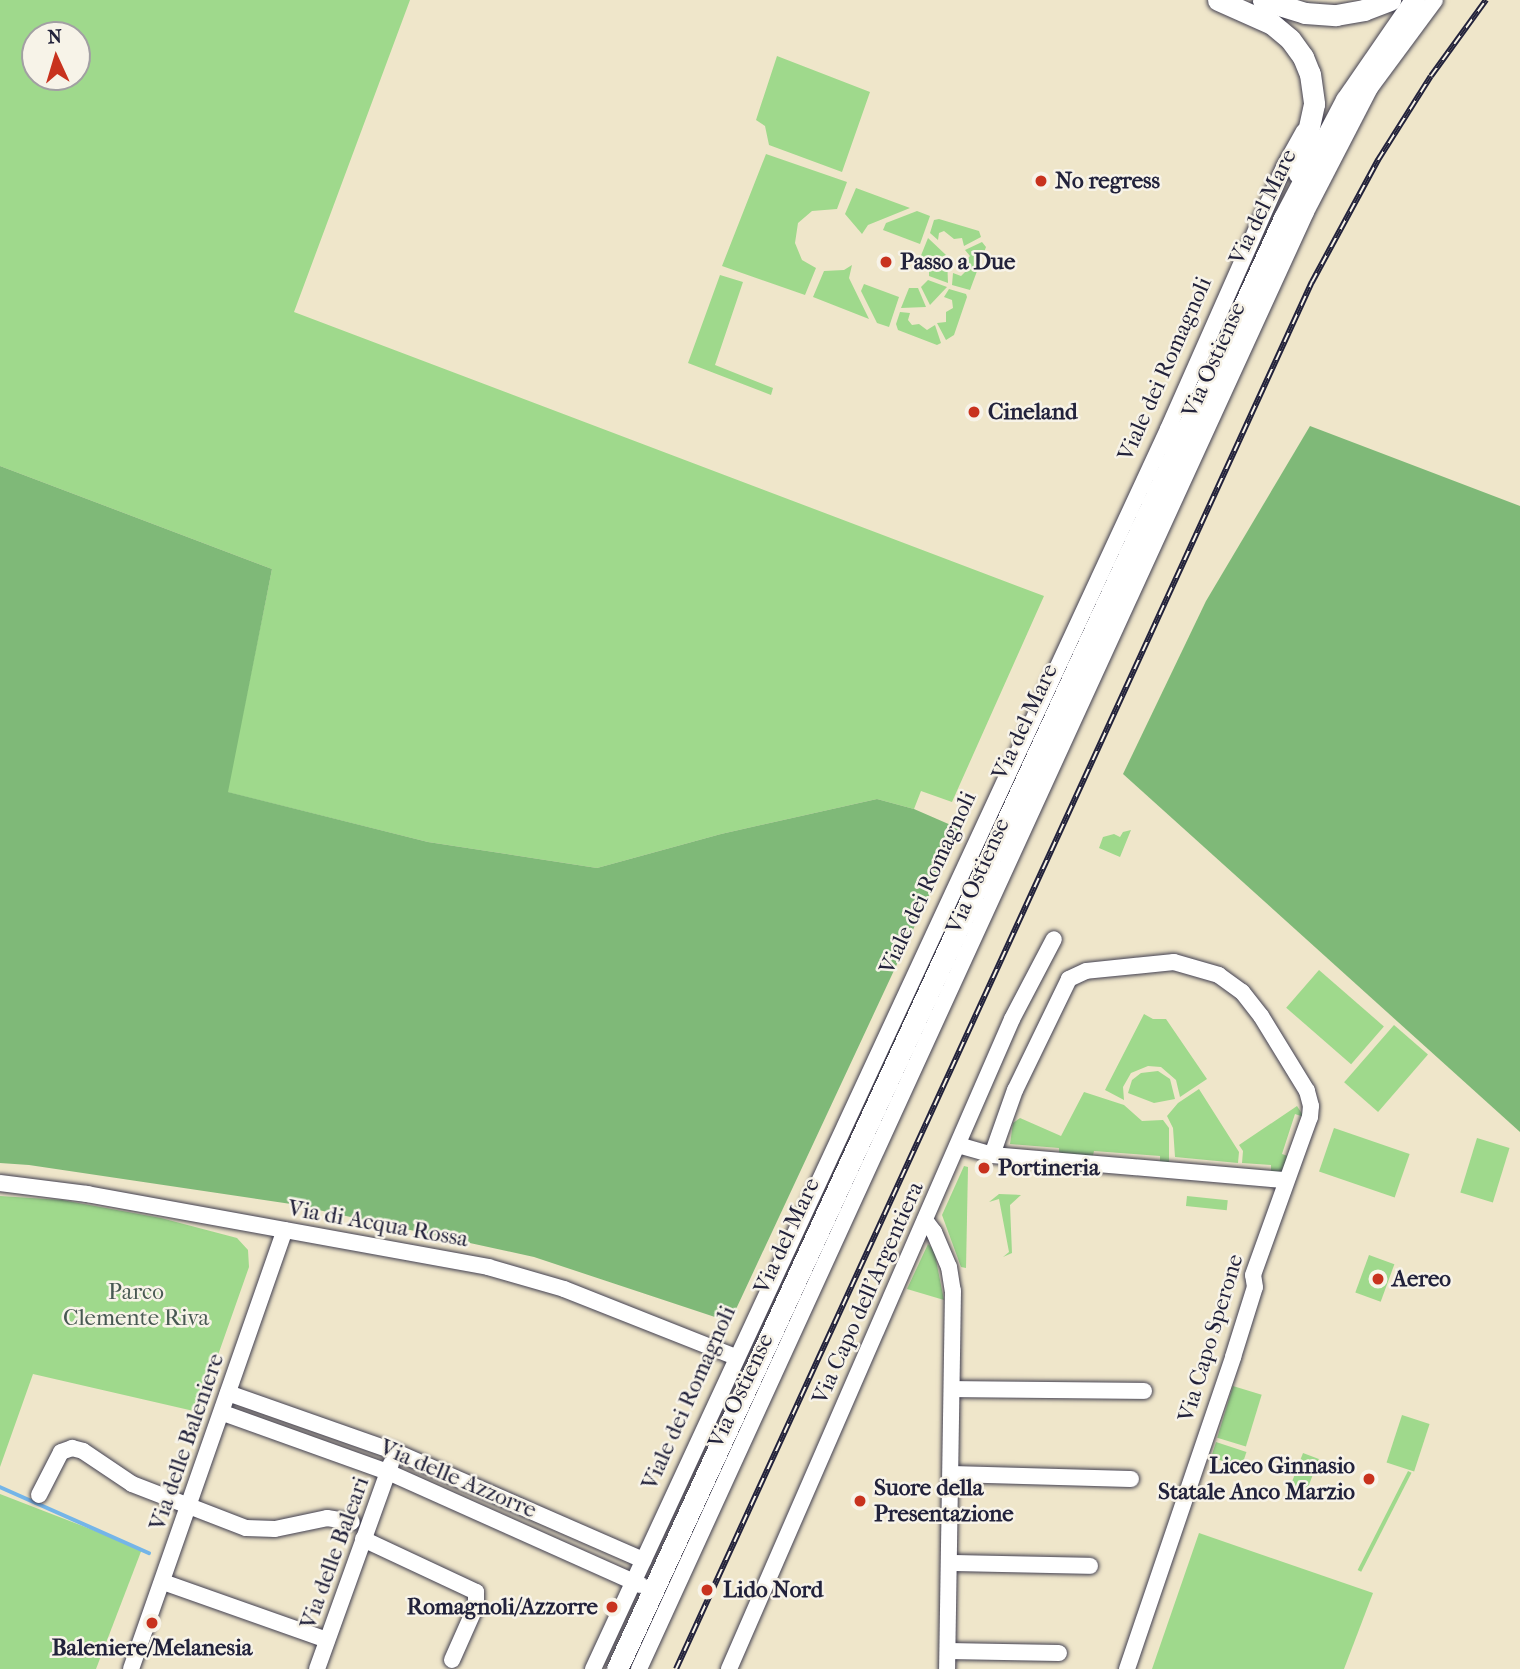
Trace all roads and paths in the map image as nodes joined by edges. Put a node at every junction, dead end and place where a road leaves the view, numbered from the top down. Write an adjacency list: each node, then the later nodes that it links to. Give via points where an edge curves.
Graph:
1 (1218, 0): 6 (main road, Viale dei Romagnoli, via 1262,18 1295,44 1310,74 1314,98)
2 (1263, 0): 3 (main road, via 1305,13 1336,15)
3 (1390, 0)
4 (1415, 0): 7 (main road, Via del Mare, via 1352,91)
5 (1434, 0): 35 (street, Via Ostiense, via 1370,88 1306,212)
6 (1310, 120): 7 (main road, Viale dei Romagnoli, via 1303,162); 15 (street, Viale dei Romagnoli, via 1284,167 1168,429)
7 (1284, 218): 35 (main road, Via del Mare)
8 (1054, 939): 9 (street, Via Capo dell'Argentiera, via 1021,1000)
9 (958, 1145): 10 (street); 13 (street, Via Capo dell'Argentiera)
10 (992, 1155): 11 (street); 11 (street, Via Capo Sperone, via 1014,1090 1069,979 1086,971 1180,962 1219,975 1242,992 1307,1091 1311,1113)
11 (1286, 1180): 47 (street, Via Capo Sperone, via 1253,1275 1255,1287 1233,1357)
12 (0, 1183): 14 (street, Via di Acqua Rossa, via 59,1189)
13 (925, 1220): 16 (street, via 952,1282); 45 (street, Via Capo dell'Argentiera)
14 (285, 1230): 15 (street, Via di Acqua Rossa, via 524,1276); 18 (street, Via delle Baleniere)
15 (736, 1357): 30 (street, Viale dei Romagnoli, via 701,1442)
16 (953, 1389): 17 (street); 22 (street)
17 (1144, 1391)
18 (228, 1394): 19 (street, Via delle Baleniere); 20 (street, Via delle Azzorre)
19 (223, 1413): 21 (street, Via delle Azzorre); 25 (street, Via delle Baleniere)
20 (396, 1452): 21 (street, Via delle Baleari); 27 (street, Via delle Azzorre)
21 (388, 1472): 28 (street, Via delle Baleari); 29 (street, Via delle Azzorre)
22 (951, 1474): 23 (street); 31 (street)
23 (1131, 1479)
24 (39, 1494): 25 (street, via 61,1452 72,1448 124,1481)
25 (190, 1504): 26 (street, via 252,1530 327,1518); 34 (street, Via delle Baleniere)
26 (352, 1522)
27 (590, 1536): 29 (street); 30 (street, Via delle Azzorre)
28 (363, 1539): 36 (street, Via delle Baleari); 39 (street, via 476,1592 477,1603)
29 (580, 1557): 33 (street, Via delle Azzorre)
30 (643, 1560): 33 (street, Viale dei Romagnoli)
31 (950, 1563): 32 (street); 37 (street)
32 (1090, 1566)
33 (633, 1581): 35 (street, Via delle Azzorre); 42 (street, Viale dei Romagnoli)
34 (163, 1582): 36 (street); 40 (street, Via delle Baleniere)
35 (662, 1595): 43 (main road, Via del Mare); 44 (street, Via Ostiense)
36 (327, 1640): 41 (street, Via delle Baleari)
37 (948, 1650): 38 (street); 46 (street)
38 (1059, 1653)
39 (452, 1660)
40 (131, 1669)
41 (317, 1669)
42 (593, 1669)
43 (617, 1669)
44 (639, 1669)
45 (729, 1669)
46 (947, 1669)
47 (1127, 1669)

